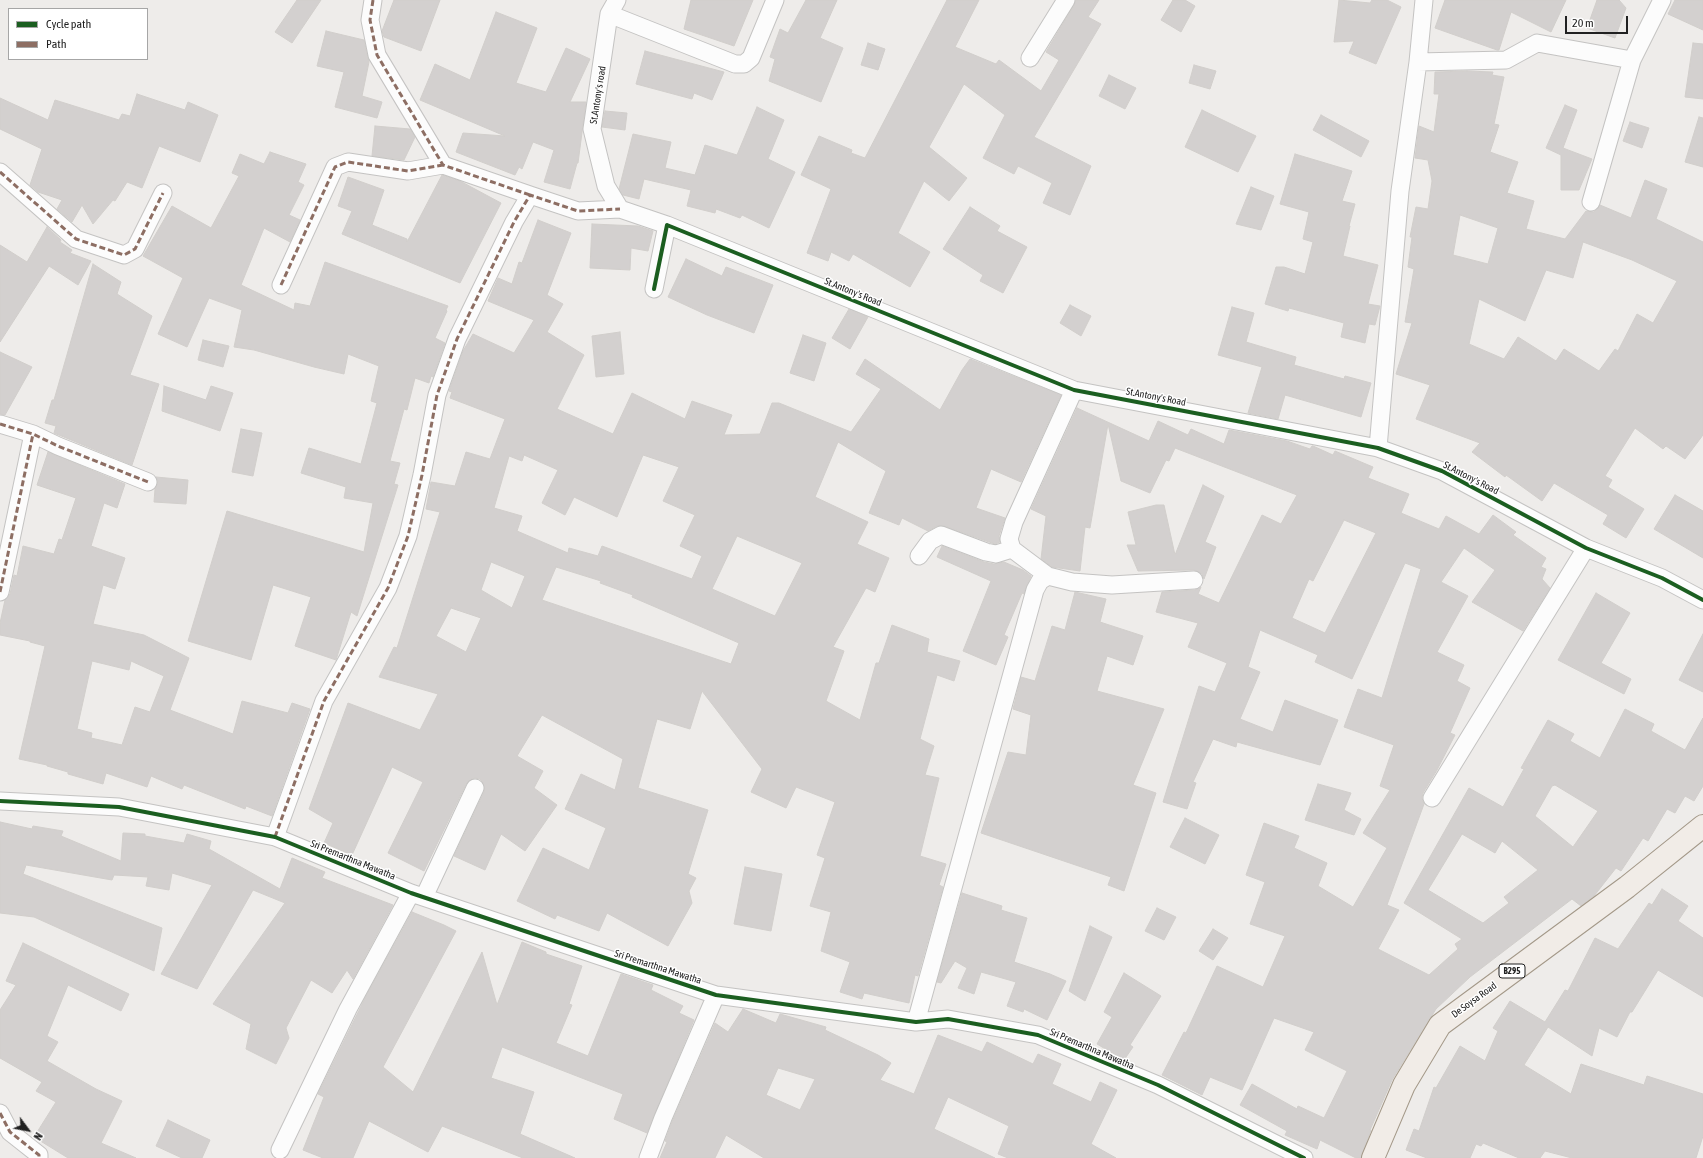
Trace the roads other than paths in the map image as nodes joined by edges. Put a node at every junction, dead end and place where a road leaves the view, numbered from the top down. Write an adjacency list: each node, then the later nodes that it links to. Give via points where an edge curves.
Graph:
1 (373, 0): 10 (street, via 370,20 377,55)
2 (775, 0): 6 (street, via 751,58 744,64 735,64)
3 (1066, 0): 7 (street)
4 (1424, 0): 9 (street)
5 (1662, 0): 8 (street)
6 (613, 7): 15 (street, St.Antony's road, via 592,129 606,186)
7 (1030, 58)
8 (1632, 60): 9 (street, via 1536,43 1506,60); 14 (street)
9 (1418, 62): 22 (street, via 1400,191)
10 (443, 165): 13 (street); 17 (street, via 408,171 348,162 335,167)
11 (0, 172): 12 (street, via 76,239 124,255 135,249)
12 (163, 193)
13 (530, 195): 15 (street, via 578,211); 35 (street, via 514,222 457,339 437,396 408,536 388,588 324,701)
14 (1591, 202)
15 (620, 209): 16 (street)
16 (667, 225): 18 (street); 19 (street, St.Antony's Road)
17 (281, 284)
18 (654, 289)
19 (1074, 390): 22 (street, St.Antony's Road); 25 (street, via 1014,522 1009,539)
20 (0, 424): 21 (street)
21 (33, 434): 23 (street); 29 (street)
22 (1378, 448): 24 (street, St.Antony's Road, via 1442,471)
23 (148, 482)
24 (1586, 548): 30 (street, St.Antony's Road, via 1662,578); 32 (street)
25 (1012, 549): 26 (street, via 996,554 941,535 930,541); 27 (street)
26 (919, 556)
27 (1048, 576): 28 (street, via 1072,582 1112,585); 38 (street, via 1040,581 1035,590)
28 (1194, 580)
29 (0, 592)
30 (1703, 600)
31 (475, 788): 36 (street)
32 (1432, 798)
33 (0, 801): 35 (street, Sri Premarthna Mawatha, via 119,807)
34 (1703, 826): 44 (main road, De Soysa Road / B295, via 1627,887 1440,1025 1404,1085)
35 (275, 837): 36 (street, Sri Premarthna Mawatha)
36 (418, 895): 37 (street, Sri Premarthna Mawatha); 40 (street, via 348,1009)
37 (716, 995): 38 (street, Sri Premarthna Mawatha); 42 (street)
38 (916, 1022): 43 (street, Sri Premarthna Mawatha, via 948,1019 1038,1035 1158,1086)
39 (0, 1113): 41 (street, via 10,1132 39,1155)
40 (280, 1150)
41 (39, 1158)
42 (648, 1158)
43 (1304, 1158)
44 (1373, 1158)

